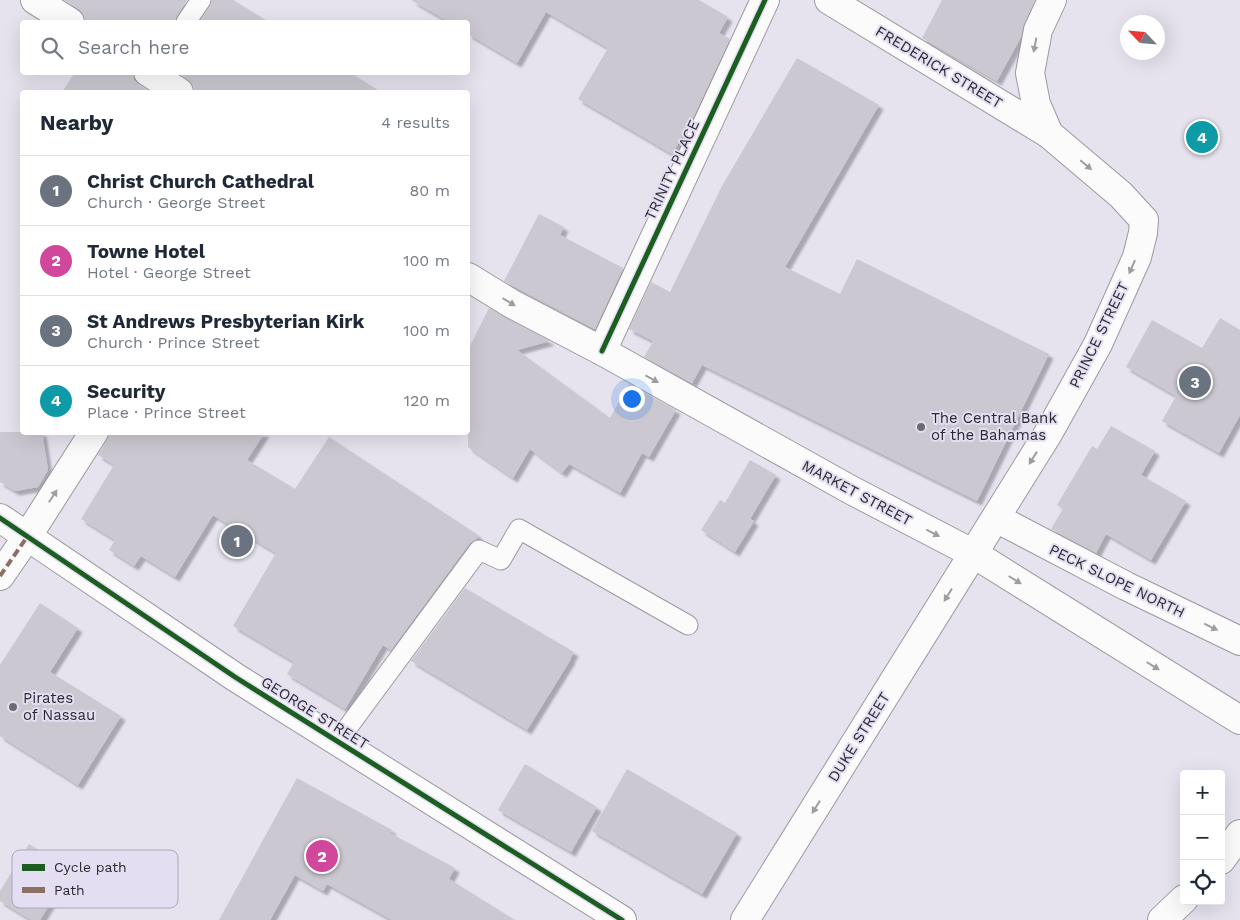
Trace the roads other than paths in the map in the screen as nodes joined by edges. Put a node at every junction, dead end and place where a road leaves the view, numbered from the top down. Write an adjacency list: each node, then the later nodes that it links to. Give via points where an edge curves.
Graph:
1 (35, 0): 6 (main road)
2 (201, 0): 7 (lane)
3 (765, 0): 12 (main road, TRINITY PLACE)
4 (829, 0): 10 (main road, FREDERICK STREET)
5 (1052, 0): 10 (main road, one-way to 10, via 1038,30 1030,73 1036,104)
6 (67, 20)
7 (187, 20)
8 (154, 75): 9 (main road)
9 (176, 90)
10 (1049, 134): 15 (main road, PRINCE STREET, one-way to 15, via 1134,208 1144,220 1143,233 1136,257 1098,344)
11 (470, 278): 12 (main road, MARKET STREET, one-way to 12)
12 (602, 351): 17 (main road, MARKET STREET, one-way to 17, via 851,490)
13 (92, 435): 16 (main road, one-way to 13)
14 (0, 518): 16 (main road, GEORGE STREET)
15 (996, 518): 17 (main road, PRINCE STREET); 20 (main road, PECK SLOPE NORTH, one-way to 20)
16 (27, 537): 18 (main road); 22 (main road, GEORGE STREET)
17 (974, 554): 21 (main road, MARKET STREET, one-way to 21); 27 (main road, DUKE STREET, one-way to 27)
18 (0, 576)
19 (688, 625): 22 (lane, via 519,529 501,560 479,550)
20 (1240, 641)
21 (1240, 720)
22 (337, 742): 26 (main road, GEORGE STREET)
23 (1240, 834): 24 (main road)
24 (1225, 855)
25 (1180, 903): 28 (main road)
26 (622, 920)
27 (745, 920)
28 (1162, 920)

